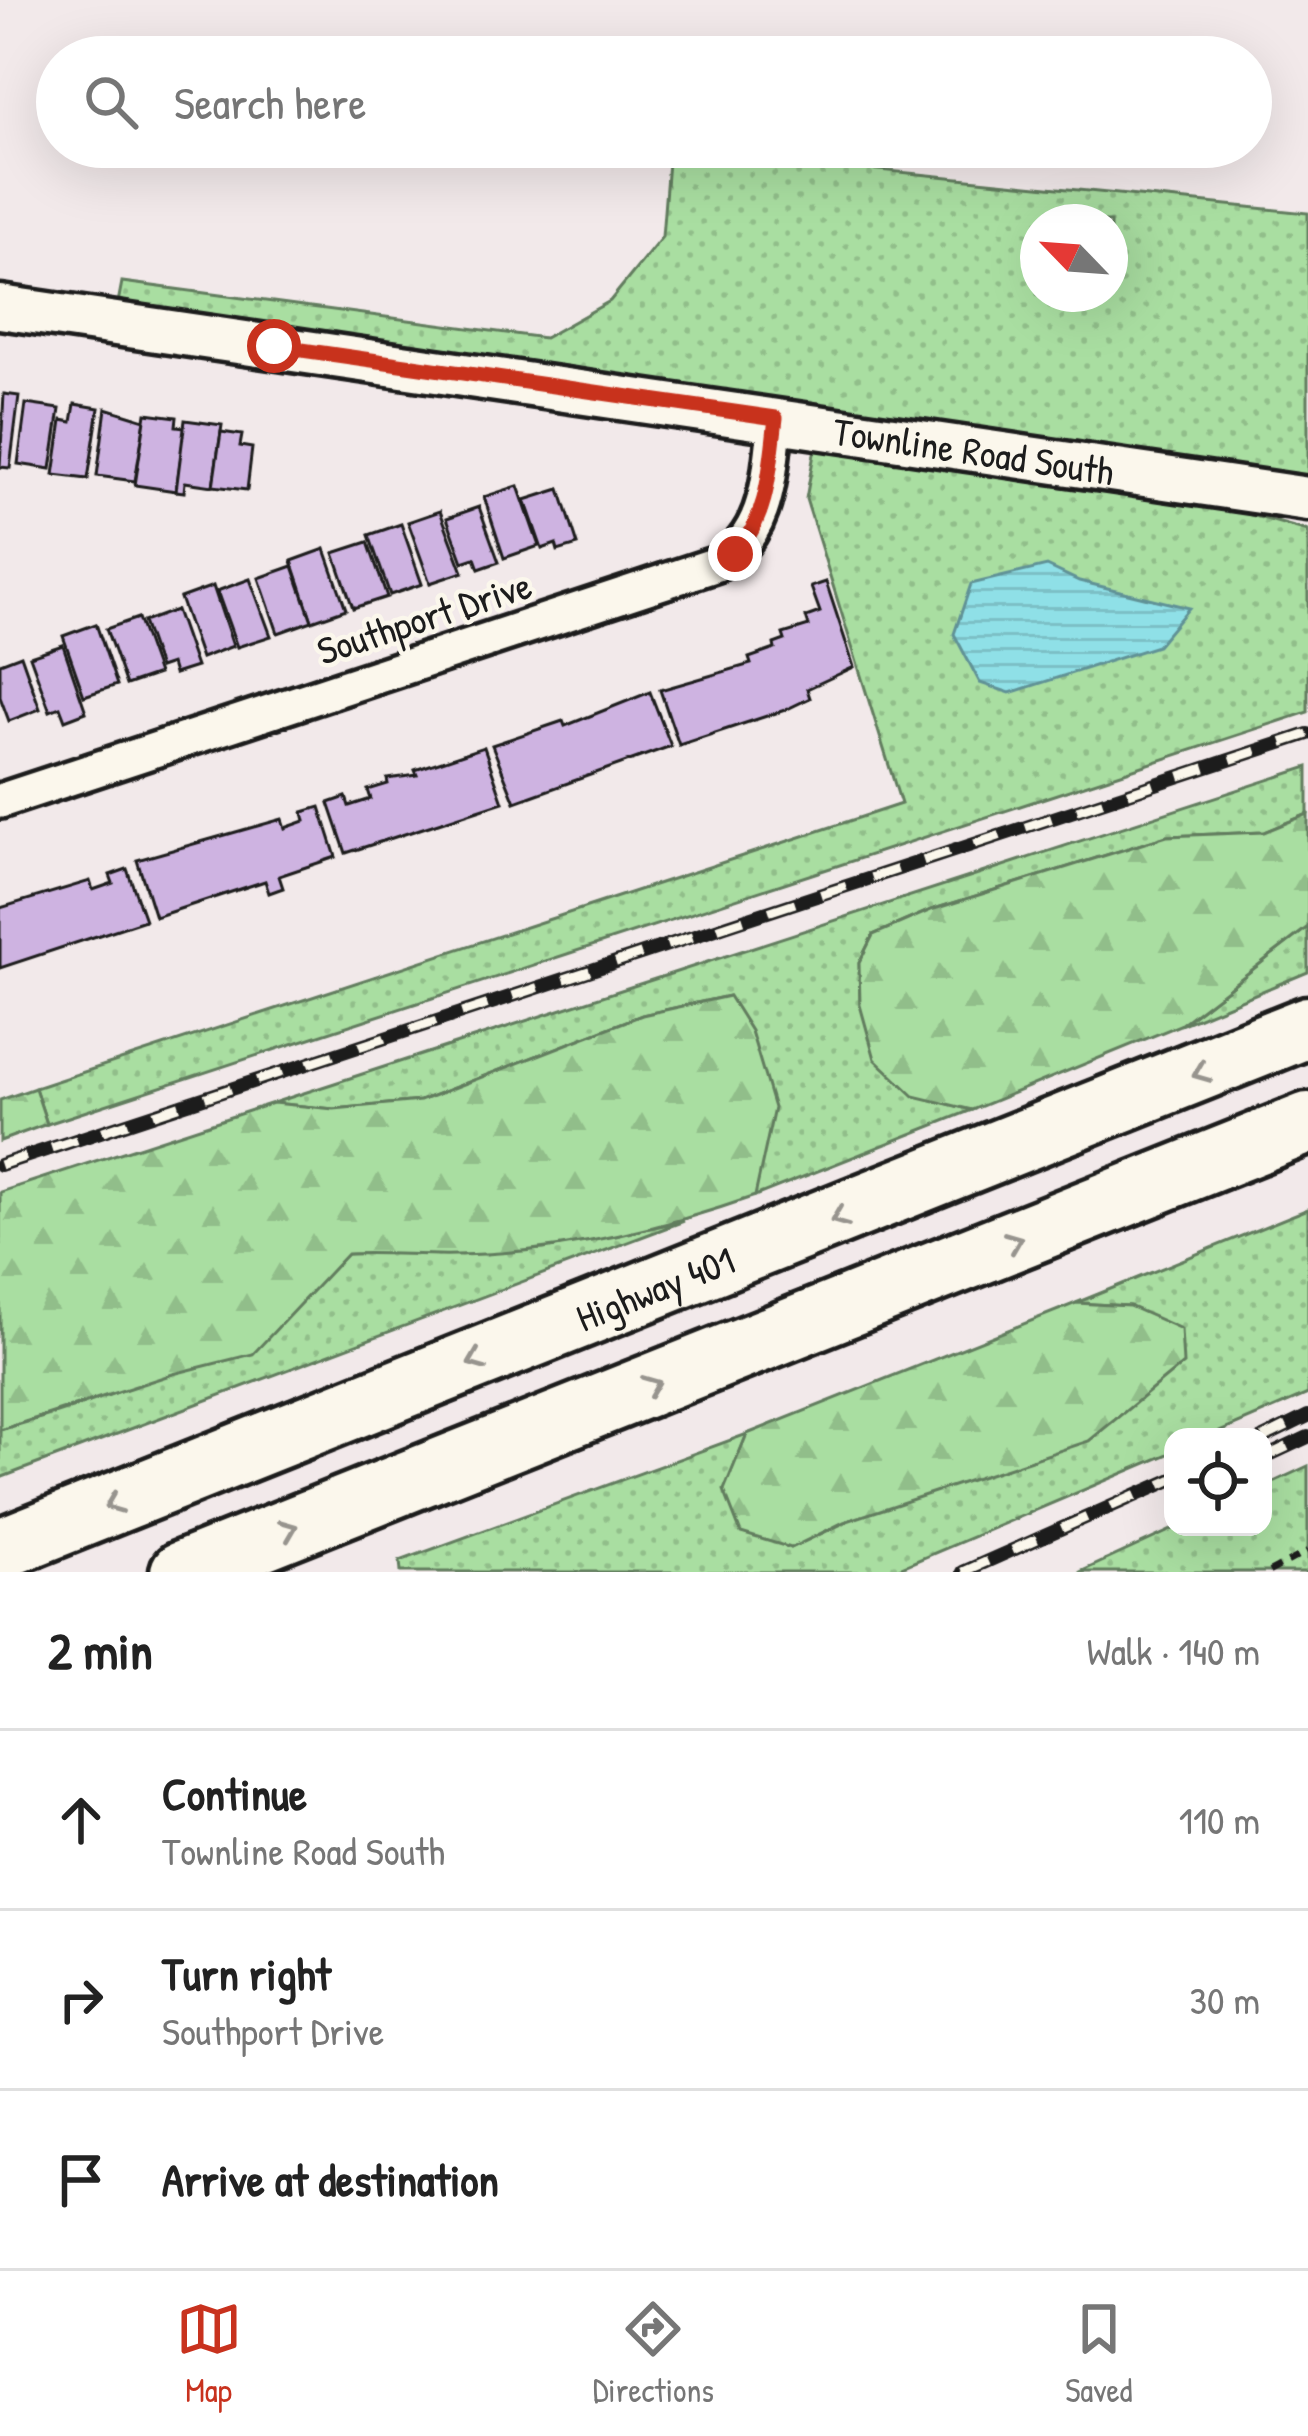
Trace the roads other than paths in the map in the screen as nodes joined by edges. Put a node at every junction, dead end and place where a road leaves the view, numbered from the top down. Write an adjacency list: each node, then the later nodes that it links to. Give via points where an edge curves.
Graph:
1 (0, 307): 2 (street, Townline Road South)
2 (776, 418): 3 (street, Townline Road South); 4 (street, Southport Drive, via 752,536 717,564)
3 (1308, 499)
4 (0, 801)
5 (1308, 1027): 7 (highway, Highway 401, one-way to 7)
6 (1308, 1123): 8 (highway, one-way to 6)
7 (0, 1549)
8 (181, 1572)

